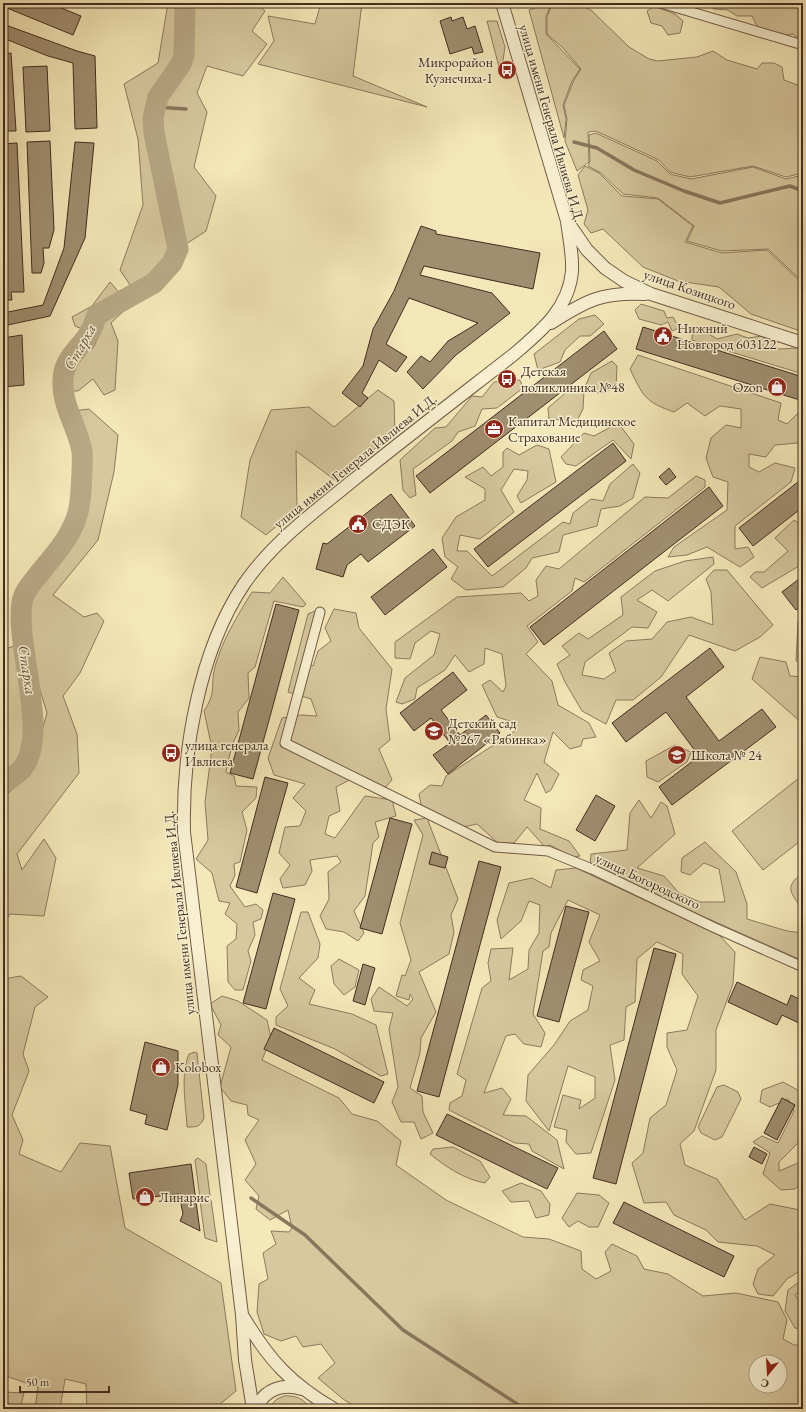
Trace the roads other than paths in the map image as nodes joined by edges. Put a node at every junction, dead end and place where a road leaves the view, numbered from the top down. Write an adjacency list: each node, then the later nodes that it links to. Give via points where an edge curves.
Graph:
1 (502, 3): 4 (street, улица имени Генерала Ивлиева И.Д.)
2 (662, 3): 3 (street)
3 (803, 45)
4 (567, 221): 5 (street, улица Козицкого, via 587,250 605,268); 6 (street, улица имени Генерала Ивлиева И.Д., via 572,259 569,289)
5 (651, 294): 6 (street, via 605,295 577,307); 7 (street, улица Козицкого)
6 (545, 327): 10 (street, улица имени Генерала Ивлиева И.Д., via 295,527 257,566 244,584 222,626 208,661 186,756 184,832)
7 (803, 343)
8 (320, 612): 9 (street, улица Богородского, via 285,743 495,847 548,851)
9 (803, 966)
10 (242, 1315): 11 (street, via 270,1358); 13 (street, улица имени Генерала Ивлиева И.Д., via 245,1360)
11 (305, 1390): 12 (street); 13 (street, via 293,1386 280,1387 268,1392)
12 (318, 1404): 14 (street)
13 (254, 1409)
14 (334, 1409)

